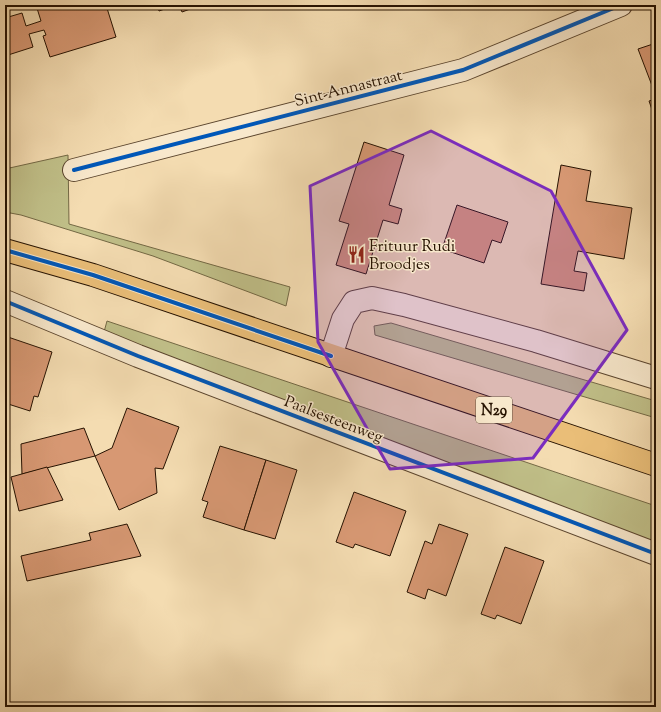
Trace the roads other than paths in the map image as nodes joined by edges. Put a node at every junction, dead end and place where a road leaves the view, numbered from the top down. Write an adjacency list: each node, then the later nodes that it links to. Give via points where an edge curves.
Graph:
1 (621, 5): 2 (street, Sint-Annastraat, via 463,70)
2 (74, 170)
3 (5, 250): 5 (main road, N29, via 93,275)
4 (5, 301): 8 (street, Paalsesteenweg, via 138,356)
5 (331, 356): 6 (street, via 344,319 354,302 372,298 536,341); 7 (main road, N29)
6 (656, 378)
7 (656, 465)
8 (656, 554)

